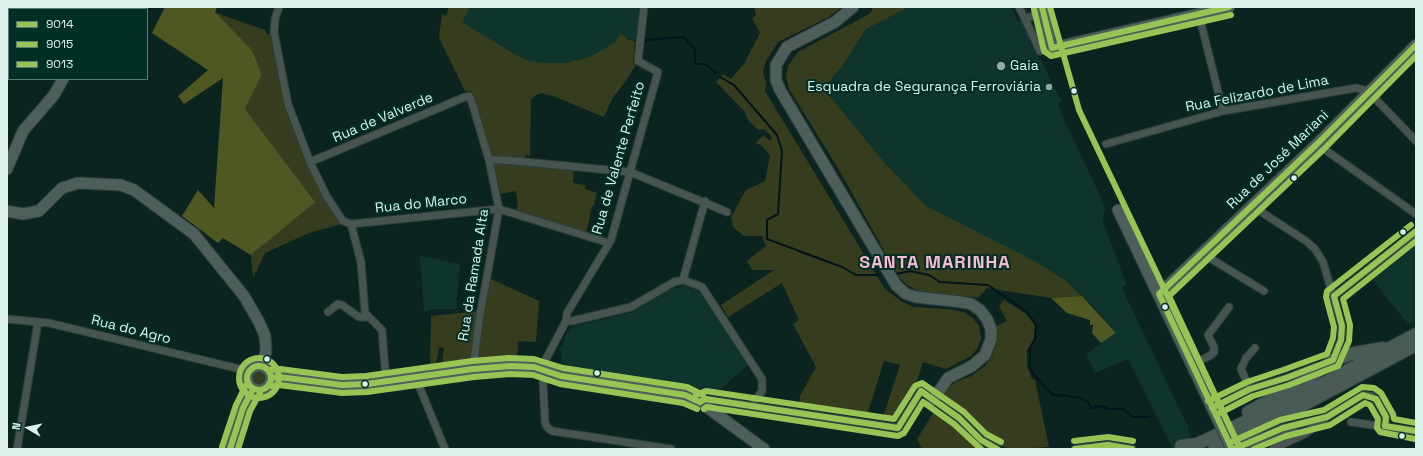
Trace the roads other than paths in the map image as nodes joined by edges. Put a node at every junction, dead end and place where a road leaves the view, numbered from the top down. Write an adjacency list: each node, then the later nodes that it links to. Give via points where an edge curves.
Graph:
1 (279, 7): 19 (street, via 274,32 288,104)
2 (644, 7): 21 (street, Rua de Valente Perfeito, via 638,61 658,72)
3 (853, 7): 60 (street, via 835,22 787,47 776,65 776,80 896,285 906,294 916,298 971,304 987,319 991,333 988,350 977,363 948,378)
4 (1018, 7): 8 (street)
5 (1226, 7): 7 (street)
6 (1042, 10): 8 (street); 10 (street)
7 (1199, 15): 10 (street); 14 (street)
8 (1025, 19): 10 (street, via 1040,51)
9 (1416, 45): 12 (street, Rua de José Mariani)
10 (1052, 48)
11 (62, 80): 20 (street, via 54,95 23,131)
12 (1368, 91): 14 (street, Rua Felizardo de Lima, via 1356,88); 15 (street); 17 (street, Rua de José Mariani)
13 (465, 97): 18 (street, Rua da Ramada Alta, via 469,96 471,99); 19 (street, Rua de Valverde)
14 (1223, 112): 16 (street, Rua Felizardo de Lima)
15 (1416, 141)
16 (1106, 144)
17 (1317, 144): 23 (street, Rua de José Mariani); 28 (street)
18 (489, 160): 21 (street); 24 (street, Rua da Ramada Alta)
19 (310, 162): 29 (street, via 327,197 343,221)
20 (7, 169)
21 (630, 172): 22 (street); 31 (street, Rua de Valente Perfeito)
22 (705, 201): 27 (street); 33 (street)
23 (1252, 206): 32 (street, Rua de José Mariani); 36 (street, via 1315,249 1323,262)
24 (499, 209): 29 (street, Rua do Marco); 31 (street, Rua do Marco); 52 (street, Rua da Ramada Alta)
25 (1118, 210): 35 (street)
26 (7, 211): 51 (street, via 23,214 39,211 62,188 78,183 121,186 134,190 194,234 244,296 264,336 266,351)
27 (727, 212)
28 (1416, 214)
29 (351, 224): 39 (street, via 361,262 365,313)
30 (1416, 232): 36 (street)
31 (609, 243): 41 (street, Rua de Valente Perfeito, via 567,313)
32 (1204, 252): 34 (street); 35 (street, Rua de José Mariani)
33 (683, 280): 41 (street, via 674,282 631,307); 63 (street, via 702,287 762,379 762,391)
34 (1264, 291)
35 (1159, 294): 50 (street)
36 (1334, 296): 44 (street, via 1342,326)
37 (1229, 307): 50 (street, via 1208,335 1214,352)
38 (328, 312): 39 (street, via 338,304 359,317)
39 (368, 317): 57 (street, via 382,330)
40 (7, 319): 42 (street, Rua do Agro)
41 (566, 321): 53 (street, Rua de Valente Perfeito, via 546,359)
42 (38, 322): 54 (street, Rua do Agro); 72 (street)
43 (1416, 334): 46 (main road)
44 (1341, 340): 48 (street, via 1344,348 1350,353); 49 (street)
45 (1416, 345): 80 (main road)
46 (1394, 346): 48 (main road); 71 (main road, via 1292,400 1197,444)
47 (1255, 348): 59 (street, via 1241,369)
48 (1356, 353): 49 (main road)
49 (1333, 360): 59 (street); 71 (main road, via 1305,381)
50 (1192, 365): 64 (street)
51 (262, 366): 54 (street, via 255,366); 56 (street, via 269,371)
52 (473, 369): 53 (street, via 510,366); 55 (street)
53 (545, 370): 61 (street, via 561,376 685,395); 75 (street, Rua de Valente Perfeito, via 545,422 552,431)
54 (248, 371): 58 (street, via 248,383)
55 (415, 376): 57 (street); 74 (street)
56 (271, 378): 57 (street, via 342,385); 58 (street, via 265,389)
57 (386, 381)
58 (253, 389): 73 (street, via 243,408)
59 (1250, 389): 64 (street)
60 (933, 400): 63 (street, via 921,392 898,428); 77 (street, via 959,418 981,440)
61 (700, 402): 62 (street, via 705,399); 65 (street)
62 (722, 402): 63 (street); 65 (street)
63 (751, 406)
64 (1212, 408): 81 (street, bridge)
65 (717, 414): 76 (street)
66 (1327, 417): 67 (street); 69 (street, via 1363,395 1371,396 1376,399 1386,417); 83 (street, via 1305,434)
67 (1309, 422): 81 (street, via 1283,428); 82 (street)
68 (1352, 422): 69 (street)
69 (1385, 426): 70 (street)
70 (1416, 431)
71 (1177, 447)
72 (17, 449)
73 (230, 449)
74 (445, 449)
75 (671, 449)
76 (764, 449)
77 (997, 449)
78 (1075, 449): 79 (street, via 1108,446)
79 (1132, 449)
80 (1214, 449)
81 (1233, 449)
82 (1250, 449)
83 (1273, 449)

